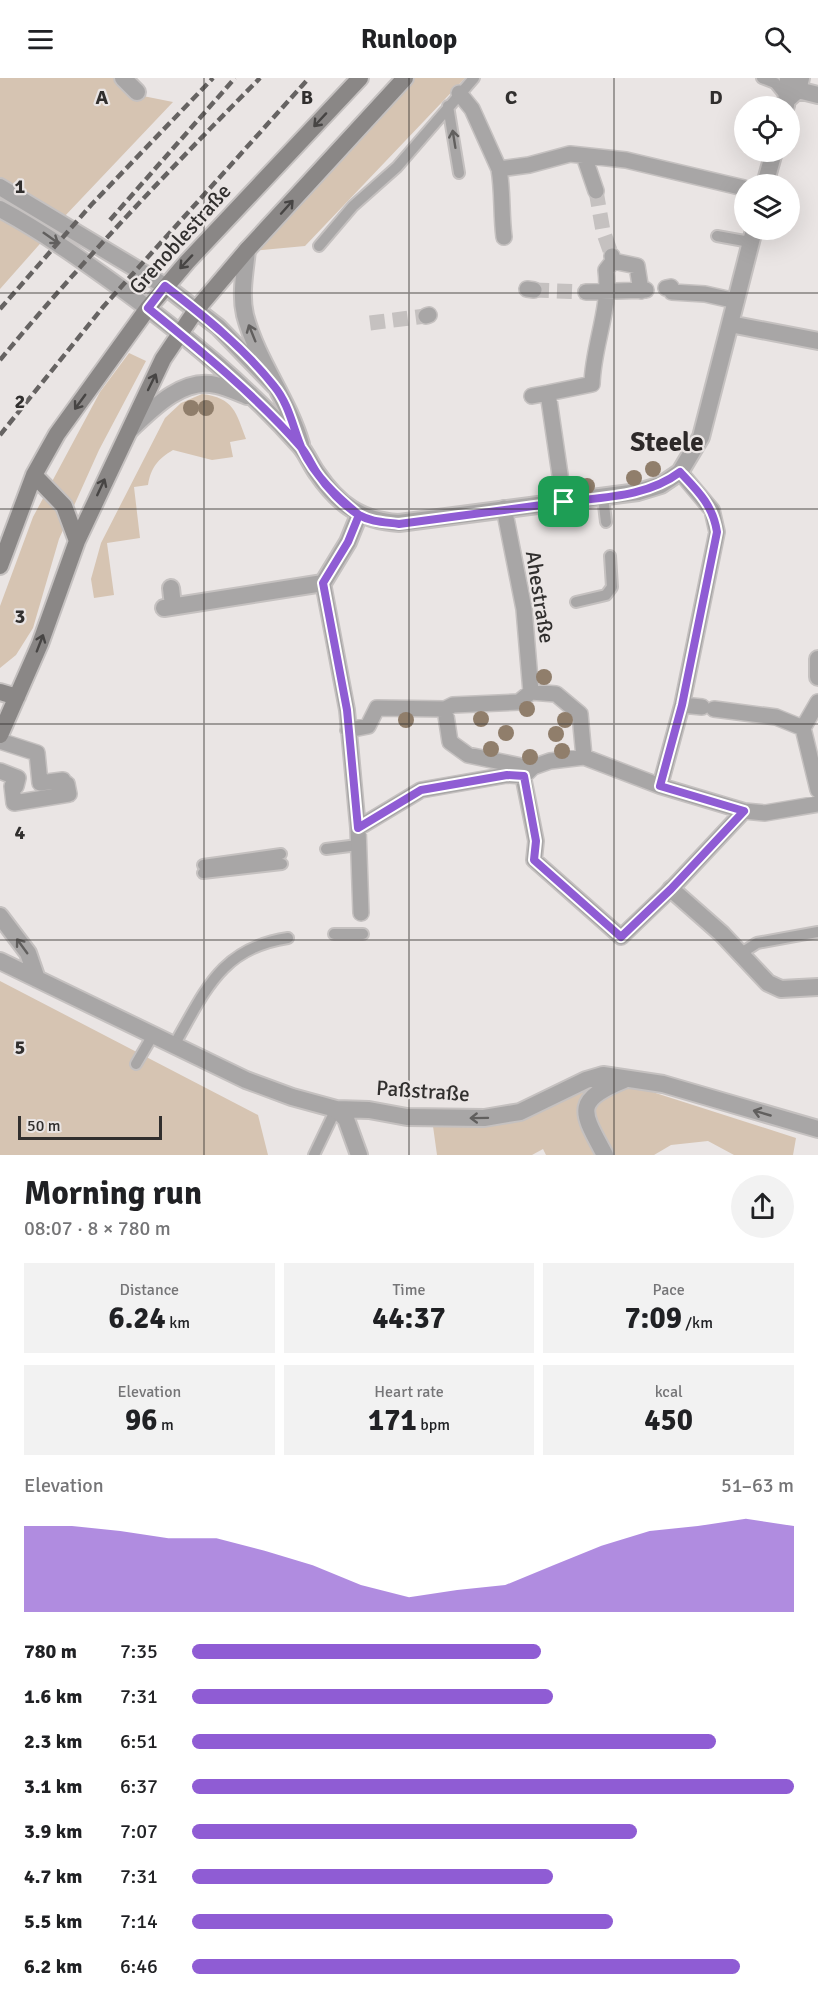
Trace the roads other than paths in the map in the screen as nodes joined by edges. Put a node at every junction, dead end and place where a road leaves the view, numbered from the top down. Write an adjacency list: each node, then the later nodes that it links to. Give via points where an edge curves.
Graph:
1 (123, 78): 7 (street)
2 (360, 78): 24 (main road, Grenoblestraße, one-way to 24)
3 (405, 78): 23 (main road, one-way to 3)
4 (474, 78): 8 (lane)
5 (762, 78): 6 (lane)
6 (792, 90): 9 (street)
7 (137, 92)
8 (459, 93): 10 (lane); 12 (street, via 472,109)
9 (818, 95)
10 (448, 106): 13 (lane, one-way to 10); 22 (lane)
11 (584, 156): 12 (street, via 570,154); 14 (street, via 626,160); 16 (street)
12 (499, 169): 20 (street)
13 (459, 173)
14 (734, 186)
15 (0, 187): 24 (street)
16 (596, 192)
17 (0, 209): 29 (street, one-way to 29, via 39,230)
18 (717, 236): 19 (lane)
19 (734, 236)
20 (504, 237)
21 (751, 240): 28 (street)
22 (320, 246)
23 (247, 250): 30 (main road); 34 (street, one-way to 23, via 245,314)
24 (165, 286): 29 (main road, Grenoblestraße); 30 (street)
25 (666, 288): 28 (street)
26 (609, 291): 26 (street, via 606,270 612,258 637,266 644,290); 27 (street); 35 (street, via 592,366 592,384)
27 (586, 292)
28 (736, 301): 31 (street)
29 (148, 308): 32 (street); 41 (main road, Grenoblestraße, one-way to 41, via 57,434)
30 (196, 310): 32 (main road); 34 (street, via 218,327)
31 (730, 324): 33 (street); 40 (street, via 701,437)
32 (180, 333): 37 (street); 38 (main road, one-way to 32)
33 (818, 341)
34 (275, 386): 39 (street, via 291,414)
35 (548, 393): 36 (street); 43 (street)
36 (532, 396)
37 (252, 397): 38 (street, via 213,384 185,388 155,405); 39 (street)
38 (128, 432): 47 (main road, one-way to 38)
39 (302, 448): 45 (street, via 316,473)
40 (680, 472): 42 (street, via 661,485); 59 (street, via 712,510 717,532)
41 (34, 475): 47 (main road, via 64,506); 49 (main road, Grenoblestraße)
42 (603, 497): 43 (street); 46 (lane)
43 (564, 502): 44 (street)
44 (504, 508): 45 (street, via 399,524); 56 (street, Ahestraße, via 524,609)
45 (359, 515): 50 (street)
46 (606, 522)
47 (77, 541): 57 (main road, one-way to 47)
48 (610, 555): 52 (lane, via 612,587 606,595)
49 (0, 566)
50 (323, 583): 51 (street, via 168,607); 62 (street, via 340,662)
51 (171, 588)
52 (576, 602)
53 (818, 659): 54 (street)
54 (818, 677)
55 (0, 692): 57 (main road)
56 (531, 692): 60 (street, via 519,702 453,705); 65 (street, via 556,694 580,714)
57 (17, 697): 63 (main road)
58 (818, 702): 61 (street)
59 (682, 705): 61 (street, via 776,717); 68 (street)
60 (445, 709): 62 (street, via 377,708 368,726); 67 (street, via 450,742 468,755 521,766)
61 (802, 728): 69 (street)
62 (348, 730): 72 (street)
63 (0, 735)
64 (0, 741): 66 (street, via 36,753 40,783 63,780 69,795 14,803 12,786 16,786 18,778)
65 (584, 757): 67 (street, via 550,761 533,767); 68 (street)
66 (0, 771)
67 (524, 776): 72 (street, via 507,775 421,790); 77 (street, via 536,841 534,860 621,937)
68 (660, 786): 71 (street)
69 (818, 790)
70 (818, 804): 71 (street, via 765,813)
71 (744, 811): 77 (street)
72 (358, 828): 73 (street)
73 (358, 845): 74 (lane); 78 (street)
74 (326, 849)
75 (281, 859): 76 (lane)
76 (203, 869)
77 (671, 889): 84 (street)
78 (361, 914)
79 (0, 916): 86 (street, one-way to 79, via 28,953)
80 (818, 932): 84 (lane, via 758,943)
81 (334, 934): 82 (lane)
82 (363, 934)
83 (288, 938): 89 (lane, via 251,948 231,960 212,981)
84 (740, 954): 87 (street, via 768,983 781,989)
85 (3, 965): 86 (street, Paßstraße)
86 (37, 979): 88 (street, Paßstraße)
87 (818, 987)
88 (153, 1035): 89 (street, Paßstraße); 90 (lane)
89 (174, 1046): 92 (street, Paßstraße, via 246,1080)
90 (136, 1064)
91 (625, 1079): 92 (street, Paßstraße, one-way to 92, via 594,1077 528,1109 484,1118 407,1117); 93 (street, Paßstraße, one-way to 91, via 663,1084); 96 (street, via 601,1089 586,1106)
92 (336, 1108): 94 (lane); 95 (street, via 346,1119)
93 (818, 1129)
94 (314, 1155)
95 (358, 1155)
96 (605, 1155)

